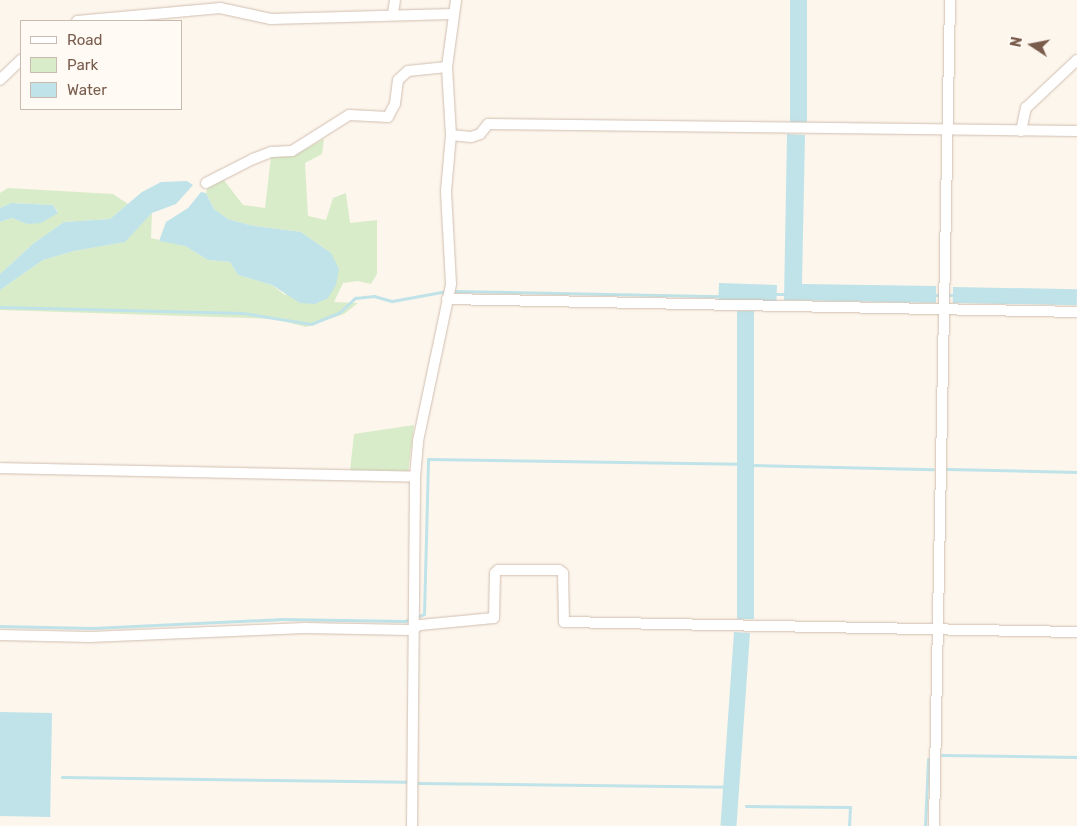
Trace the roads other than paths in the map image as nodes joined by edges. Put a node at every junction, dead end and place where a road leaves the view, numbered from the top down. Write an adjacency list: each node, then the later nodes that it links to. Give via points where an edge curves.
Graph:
1 (395, 0): 4 (street)
2 (456, 0): 5 (street)
3 (950, 0): 11 (street)
4 (393, 14): 5 (street); 6 (street, via 271,19 220,8)
5 (452, 14): 9 (street)
6 (88, 20)
7 (1077, 60): 12 (street, via 1026,108)
8 (20, 61): 10 (street)
9 (447, 67): 14 (street); 15 (street, via 408,71 398,80 395,104 388,117 349,115 292,151 271,152)
10 (0, 80)
11 (947, 131): 12 (street); 14 (street, via 488,124 480,134 472,137); 17 (street)
12 (1021, 131): 13 (street)
13 (1077, 131)
14 (451, 135): 16 (street, via 446,191 452,284)
15 (206, 183)
16 (447, 299): 17 (street); 20 (street, via 418,441)
17 (944, 310): 18 (street); 22 (street)
18 (1077, 312)
19 (0, 468): 20 (street)
20 (415, 477): 21 (street)
21 (414, 621): 22 (street, via 494,618 495,573 498,570 559,570 563,573 564,622); 24 (street, via 90,637); 25 (street)
22 (938, 629): 23 (street); 26 (street)
23 (1077, 632)
24 (0, 635)
25 (412, 826)
26 (934, 826)

